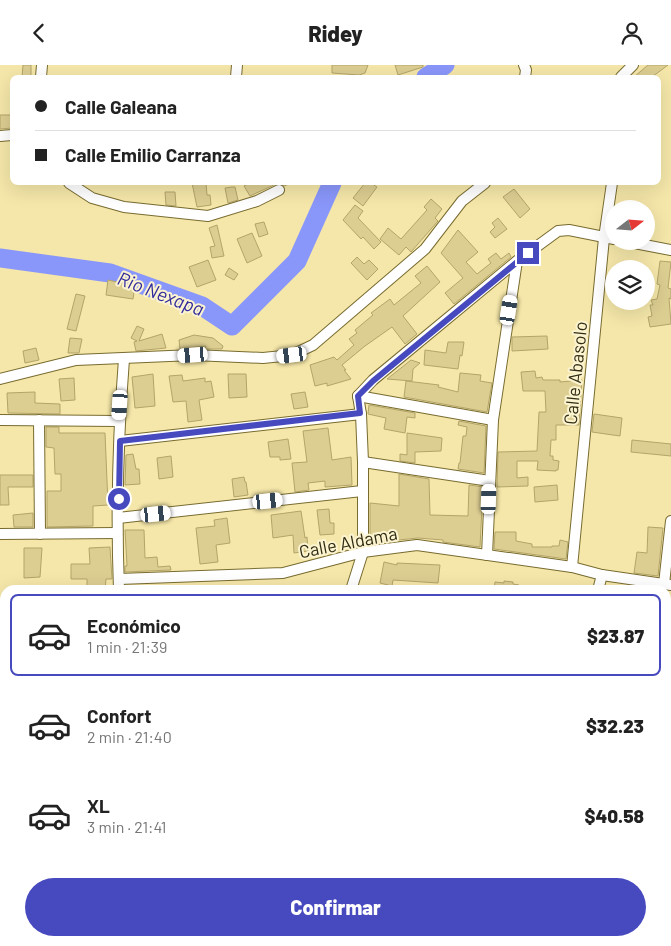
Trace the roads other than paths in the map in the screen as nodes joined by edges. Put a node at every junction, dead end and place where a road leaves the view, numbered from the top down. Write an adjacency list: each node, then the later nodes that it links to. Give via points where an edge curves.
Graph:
1 (632, 65): 2 (street)
2 (623, 75)
3 (72, 185): 6 (street, via 92,199 124,207 208,216 257,201)
4 (482, 185): 13 (street, via 462,201 425,249 312,345 292,355)
5 (612, 185): 7 (street, Calle Abasolo)
6 (279, 190)
7 (611, 200)
8 (605, 238): 12 (street, via 569,230 558,231)
9 (655, 247): 11 (street)
10 (608, 250): 32 (street, Calle Abasolo)
11 (671, 250)
12 (517, 261): 15 (street); 19 (street)
13 (124, 359): 14 (street, via 76,360); 20 (street)
14 (0, 379)
15 (358, 396): 16 (street); 19 (street)
16 (360, 413): 21 (street); 22 (street)
17 (0, 420): 18 (street)
18 (39, 420): 20 (street); 27 (street)
19 (493, 420): 23 (street)
20 (119, 421): 21 (street)
21 (120, 441): 25 (street)
22 (363, 462): 23 (street); 24 (street)
23 (490, 481): 31 (street)
24 (362, 491): 25 (street); 30 (street)
25 (118, 518): 28 (street)
26 (671, 521): 35 (street)
27 (40, 533): 28 (street); 29 (street)
28 (117, 533): 34 (street)
29 (0, 534)
30 (363, 552): 31 (street, Calle Aldama, via 417,545); 34 (street, Calle Aldama, via 283,573); 37 (street)
31 (487, 555): 32 (street, Calle Aldama)
32 (572, 567): 33 (street, Calle Aldama)
33 (602, 575): 35 (street, Calle Aldama); 38 (street)
34 (119, 579): 36 (street)
35 (668, 584)
36 (119, 585)
37 (353, 585)
38 (599, 585)

